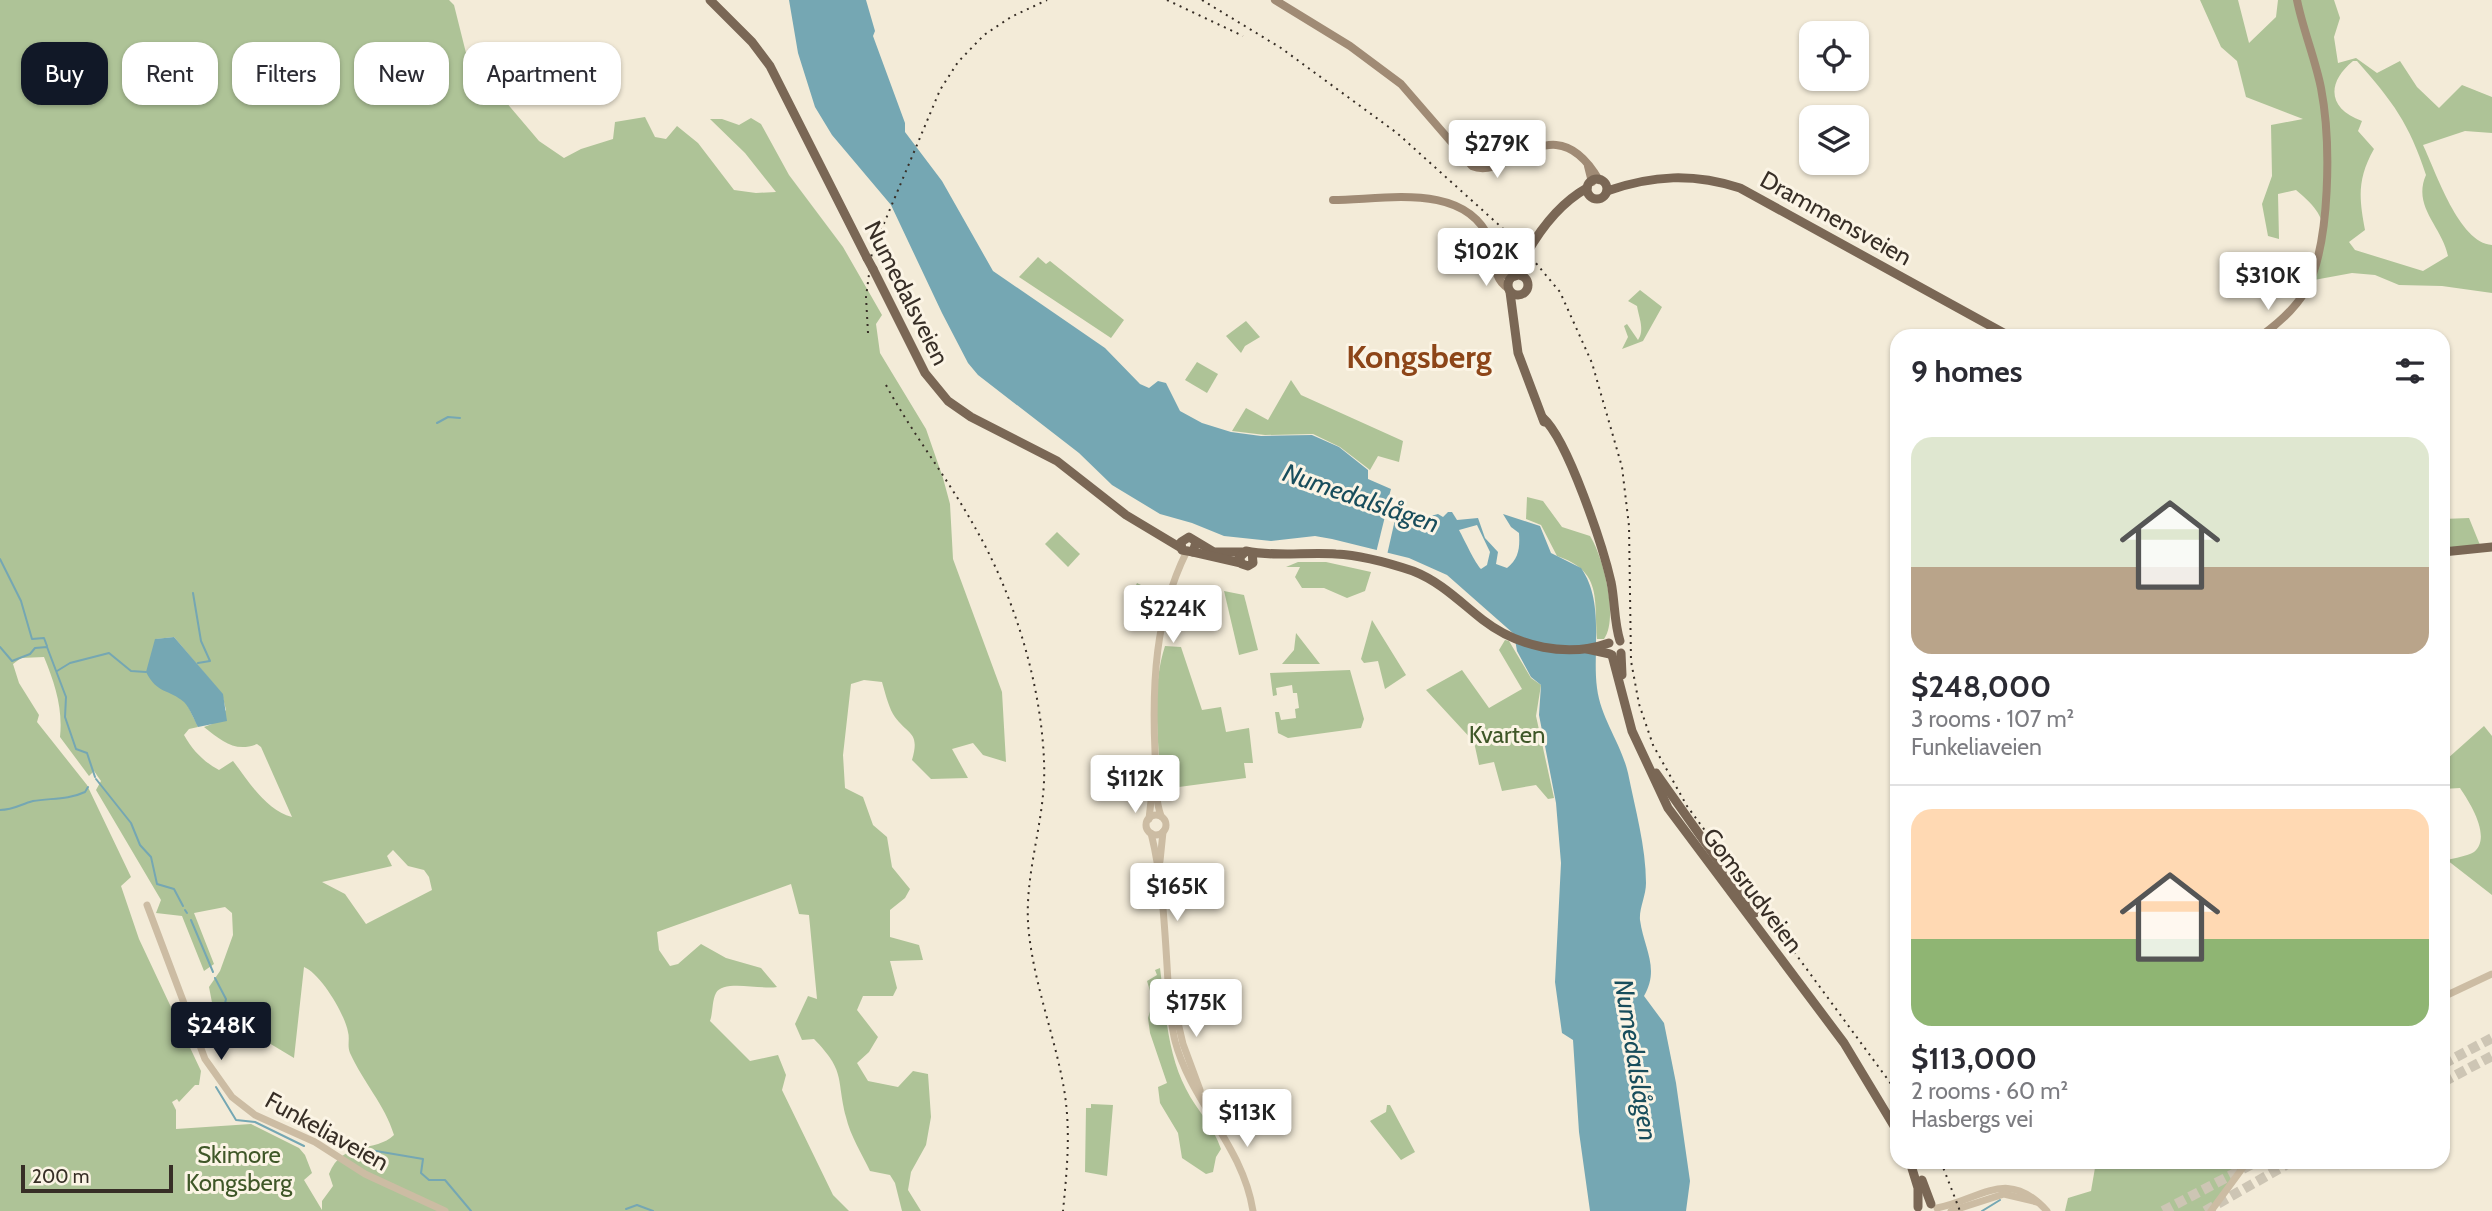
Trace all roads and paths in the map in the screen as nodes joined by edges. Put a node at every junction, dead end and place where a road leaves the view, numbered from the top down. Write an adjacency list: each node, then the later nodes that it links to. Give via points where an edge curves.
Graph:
1 (710, 0): 17 (main road, Numedalsveien, bridge, via 770,66 925,373 948,401 1049,456)
2 (1275, 0): 4 (main road, via 1401,84 1466,161 1478,168 1541,146 1572,150 1588,163)
3 (2297, 0): 16 (main road, via 2325,112 2327,162 2317,260 2306,289 2288,314)
4 (1598, 184): 5 (main road); 5 (main road, Drammensveien, via 1600,198); 7 (main road, Drammensveien); 15 (main road, Drammensveien, via 1685,177 1749,191)
5 (1591, 198): 7 (main road, Drammensveien)
6 (1333, 200): 9 (main road, via 1447,202 1476,220 1490,240)
7 (1556, 214): 8 (main road, Drammensveien)
8 (1525, 255): 10 (main road, Drammensveien); 11 (main road)
9 (1497, 271): 10 (main road); 12 (main road, via 1497,279)
10 (1513, 277): 11 (main road); 12 (main road, Drammensveien)
11 (1526, 280): 13 (main road)
12 (1509, 290): 13 (main road); 14 (main road, Gomsrudveien)
13 (1523, 294): 14 (main road)
14 (1512, 320): 27 (main road, Gomsrudveien, via 1521,364 1555,449 1576,482 1608,569 1615,621)
15 (1995, 329)
16 (2270, 329)
17 (1150, 528): 18 (main road, Numedalsveien); 21 (main road, Numedalsveien)
18 (1185, 538): 19 (main road, Numedalsveien); 21 (main road)
19 (1196, 542): 21 (main road); 23 (main road, via 1214,552)
20 (2492, 547): 22 (main road)
21 (1187, 551): 25 (main road, Numedalsveien); 28 (street, via 1156,657)
22 (2450, 551)
23 (1247, 552): 24 (main road); 25 (main road); 26 (main road)
24 (1304, 555): 26 (main road); 27 (main road, via 1359,557 1423,575 1508,636 1539,646)
25 (1241, 563): 26 (main road, Numedalsveien)
26 (1253, 563)
27 (1612, 648): 37 (main road, Gomsrudveien, via 1629,706 1659,778 1848,1040); 38 (main road, Gomsrudveien, via 1632,731 1668,808 1844,1043)
28 (1153, 735): 29 (street); 30 (street)
29 (1161, 816): 30 (street); 31 (street, via 1166,824)
30 (1149, 819): 32 (street)
31 (1163, 832): 32 (street); 33 (street)
32 (1151, 833): 33 (street)
33 (1159, 865): 46 (street, via 1169,984 1185,1052 1203,1101 1236,1159)
34 (147, 905): 45 (street, Funkeliaveien, via 202,1053 225,1090 255,1115 315,1142 373,1179)
35 (2492, 974): 36 (street)
36 (2450, 994)
37 (1890, 1108)
38 (1890, 1119)
39 (1912, 1169): 44 (main road, via 1918,1188)
40 (1919, 1169): 43 (main road)
41 (2242, 1169): 49 (street)
42 (2040, 1203): 43 (street, via 2025,1192 2001,1188); 47 (street, via 2004,1194); 48 (street)
43 (1936, 1208): 44 (main road)
44 (1917, 1209)
45 (445, 1211)
46 (1253, 1211)
47 (1951, 1211)
48 (2047, 1211)
49 (2211, 1211)

